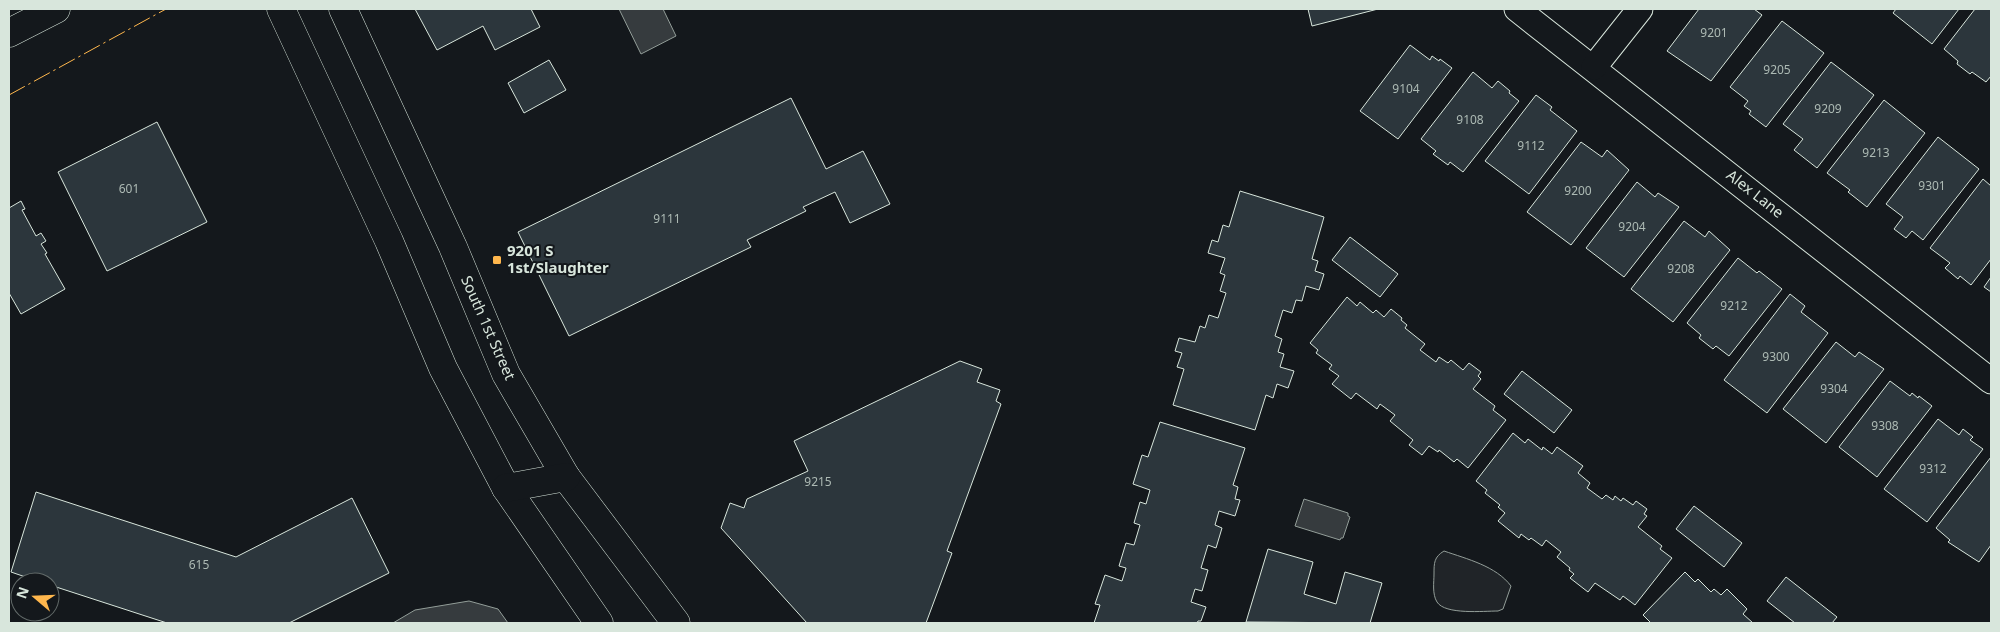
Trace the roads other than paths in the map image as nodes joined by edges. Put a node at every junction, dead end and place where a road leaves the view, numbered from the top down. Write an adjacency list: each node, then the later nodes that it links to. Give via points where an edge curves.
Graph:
1 (56, 9): 6 (main road)
2 (281, 9): 10 (main road, via 389,241 443,368)
3 (342, 9): 9 (main road, South 1st Street, via 453,247 506,374)
4 (1517, 9): 7 (street, Alex Lane)
5 (1640, 9): 7 (street)
6 (9, 33)
7 (1594, 67): 8 (street, Alex Lane)
8 (1991, 381)
9 (566, 477): 10 (main road); 12 (main road, South 1st Street)
10 (506, 488): 11 (main road)
11 (599, 623)
12 (676, 623)

